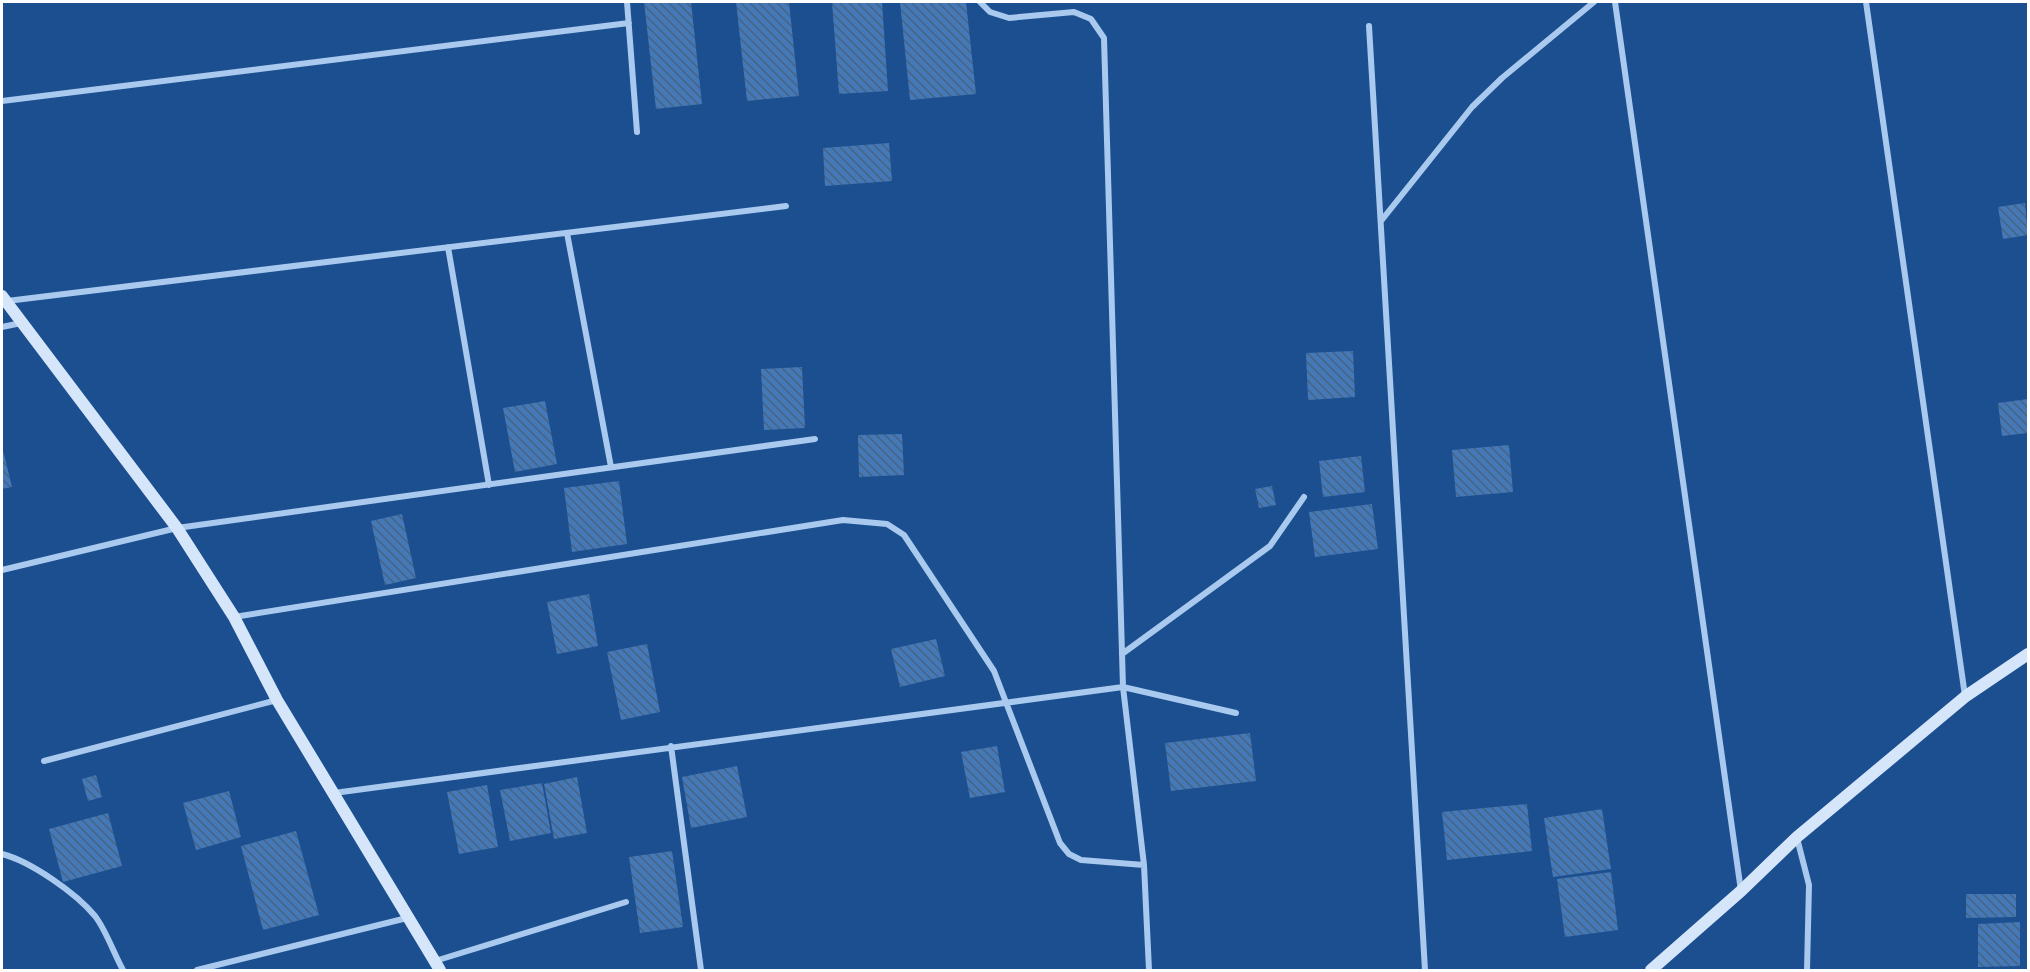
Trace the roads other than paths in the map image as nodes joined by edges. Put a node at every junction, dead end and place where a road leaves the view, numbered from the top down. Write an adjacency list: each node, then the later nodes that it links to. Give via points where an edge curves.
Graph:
1 (627, 2): 6 (street)
2 (980, 2): 24 (street, via 990,12 1009,18 1074,12 1091,19 1104,38)
3 (1594, 2): 11 (street, via 1473,107)
4 (1615, 2): 37 (street)
5 (1866, 2): 27 (street)
6 (629, 23): 8 (street); 9 (street)
7 (1369, 26): 11 (street)
8 (2, 101)
9 (637, 132)
10 (786, 206): 12 (street)
11 (1380, 221): 45 (street)
12 (567, 233): 13 (street); 18 (street)
13 (448, 247): 14 (street); 19 (street)
14 (4, 298): 15 (street)
15 (21, 323): 16 (street); 21 (street)
16 (2, 327)
17 (815, 439): 18 (street)
18 (611, 467): 19 (street)
19 (489, 485): 21 (street)
20 (1304, 497): 24 (street, via 1270,546)
21 (177, 528): 22 (street); 23 (street)
22 (2, 570)
23 (234, 617): 28 (street); 29 (street, via 843,520 866,520 887,524 904,535 994,671)
24 (1122, 654): 26 (street)
25 (2028, 654): 27 (street)
26 (1123, 687): 29 (street); 30 (street); 36 (street)
27 (1966, 696): 34 (street)
28 (277, 700): 32 (street); 33 (street)
29 (1006, 702): 31 (street); 36 (street, via 1060,843 1069,854 1081,860)
30 (1236, 713)
31 (671, 746): 33 (street); 43 (street)
32 (44, 760)
33 (334, 793): 39 (street)
34 (1797, 837): 37 (street); 47 (street, via 1809,885)
35 (2, 854): 41 (street, via 58,882 95,916)
36 (1144, 865): 44 (street)
37 (1741, 891): 46 (street)
38 (626, 902): 40 (street)
39 (407, 918): 40 (street); 42 (street)
40 (437, 966)
41 (123, 970)
42 (197, 970)
43 (701, 970)
44 (1149, 970)
45 (1425, 970)
46 (1651, 970)
47 (1807, 970)

